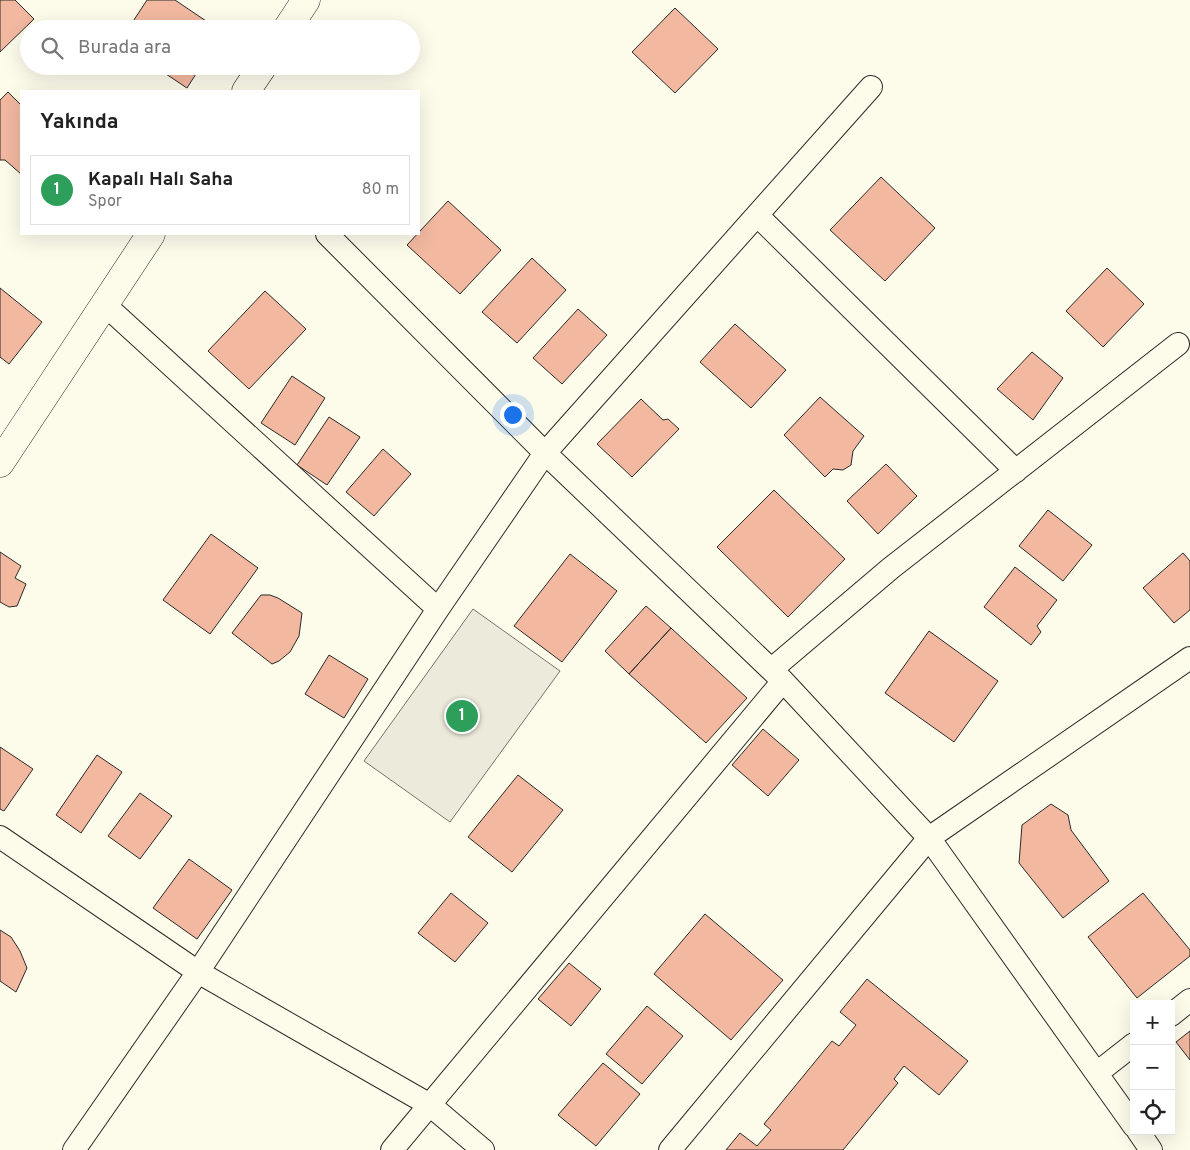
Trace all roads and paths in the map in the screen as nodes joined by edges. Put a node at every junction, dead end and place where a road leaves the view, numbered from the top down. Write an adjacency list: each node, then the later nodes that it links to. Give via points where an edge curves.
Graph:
1 (257, 75): 3 (street)
2 (871, 88): 4 (street)
3 (247, 90)
4 (757, 215): 9 (street); 11 (street)
5 (150, 235): 7 (street)
6 (328, 235): 9 (street)
7 (104, 304): 10 (street); 12 (street)
8 (1178, 344): 11 (street)
9 (545, 452): 12 (street); 14 (street)
10 (0, 463)
11 (1016, 471): 14 (street, via 891,568)
12 (438, 609): 17 (street)
13 (1190, 658): 16 (street)
14 (777, 675): 16 (street); 22 (street)
15 (0, 837): 17 (street)
16 (929, 838): 21 (street); 28 (street)
17 (198, 972): 22 (street); 25 (street)
18 (1190, 1000): 19 (street)
19 (1175, 1012)
20 (1133, 1045): 21 (street)
21 (1096, 1074): 23 (street)
22 (430, 1106): 26 (street); 27 (street)
23 (1130, 1121)
24 (1141, 1135): 29 (street)
25 (74, 1150)
26 (392, 1150)
27 (483, 1150)
28 (670, 1150)
29 (1151, 1150)

